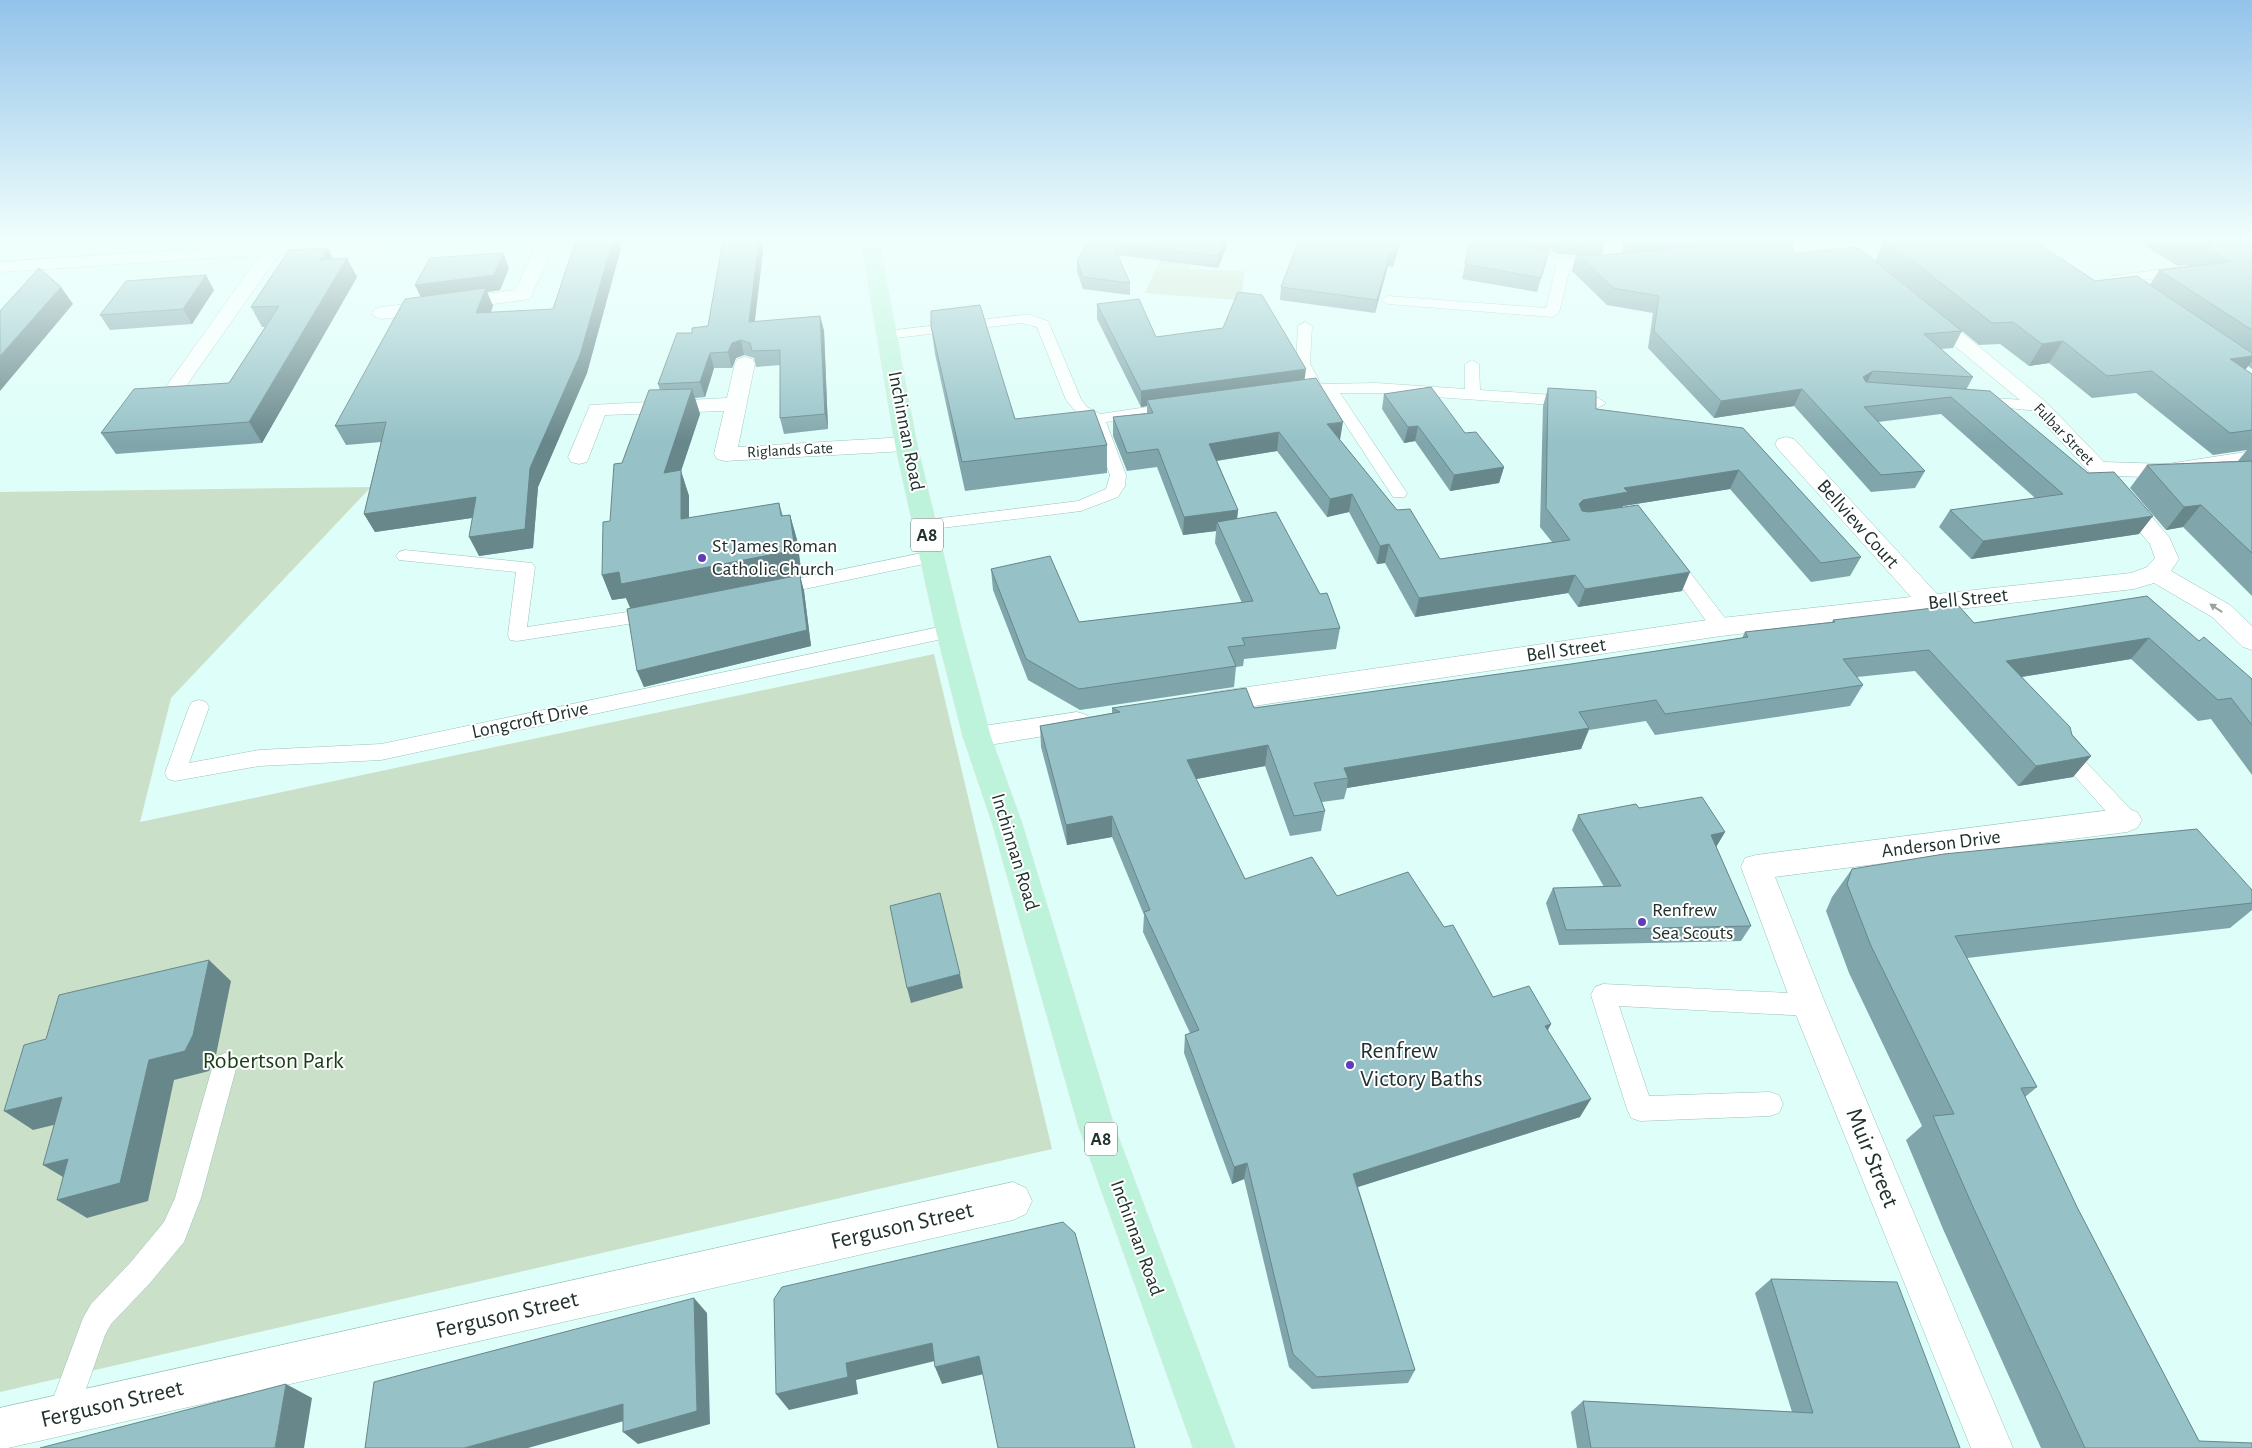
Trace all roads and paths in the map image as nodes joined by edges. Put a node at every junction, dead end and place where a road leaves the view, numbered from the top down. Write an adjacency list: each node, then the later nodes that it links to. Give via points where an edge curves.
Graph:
1 (232, 308): 12 (street)
2 (427, 308): 7 (street)
3 (883, 308): 9 (main road, Inchinnan Road / A8)
4 (1484, 308): 5 (lane, via 1552,313)
5 (1553, 308)
6 (1919, 308): 20 (street, Fulbar Street)
7 (382, 313)
8 (1306, 326): 13 (lane, via 1303,364)
9 (888, 335): 21 (lane, via 1022,319 1038,321 1043,324 1074,400 1082,410); 22 (main road, Inchinnan Road / A8)
10 (745, 363): 18 (street, Riglands Gate)
11 (1472, 364): 15 (lane)
12 (175, 388)
13 (1322, 389): 14 (lane); 15 (lane, via 1376,388); 27 (lane)
14 (1278, 394)
15 (1473, 394): 17 (lane)
16 (1961, 401): 20 (lane)
17 (1598, 403)
18 (737, 404): 22 (street, Riglands Gate, via 725,454); 24 (street, via 597,409)
19 (1192, 406): 21 (lane)
20 (2039, 406): 26 (street, Fulbar Street)
21 (1097, 419): 28 (lane, via 1118,474 1117,486 1112,493 1080,506)
22 (906, 444): 28 (main road, Inchinnan Road / A8)
23 (1786, 444): 34 (street, Bellview Court)
24 (579, 457)
25 (2252, 458): 26 (street, via 2167,470)
26 (2098, 468): 32 (street, Fulbar Street, via 2161,542 2167,559)
27 (1398, 493)
28 (925, 525): 31 (main road, Inchinnan Road / A8)
29 (1662, 547): 36 (lane)
30 (404, 556): 35 (lane, via 526,567 517,635)
31 (932, 557): 33 (lane); 37 (main road, Inchinnan Road / A8)
32 (2156, 573): 34 (street, Bell Street, via 2134,581); 38 (street, one-way to 32, via 2222,611)
33 (760, 592)
34 (1930, 603): 36 (street, Bell Street)
35 (674, 610)
36 (1721, 627): 39 (street, Bell Street)
37 (949, 631): 40 (lane, Longcroft Drive, via 381,752 259,758 175,772); 42 (main road, Inchinnan Road / A8)
38 (2252, 642)
39 (1192, 705)
40 (200, 707)
41 (1104, 718): 42 (street)
42 (977, 737): 52 (main road, Inchinnan Road / A8, via 1010,832 1096,1125)
43 (2063, 750): 44 (lane)
44 (2127, 820): 45 (street, Anderson Drive)
45 (1756, 867): 46 (street, Muir Street)
46 (1809, 1005): 48 (lane, via 1603,995 1640,1109); 53 (street, Muir Street)
47 (226, 1065): 50 (lane, via 188,1198 174,1232 140,1274 100,1314)
48 (1770, 1104)
49 (1013, 1201): 50 (street, Ferguson Street)
50 (62, 1415): 51 (street, Ferguson Street)
51 (0, 1429)
52 (1214, 1448)
53 (1992, 1448)

